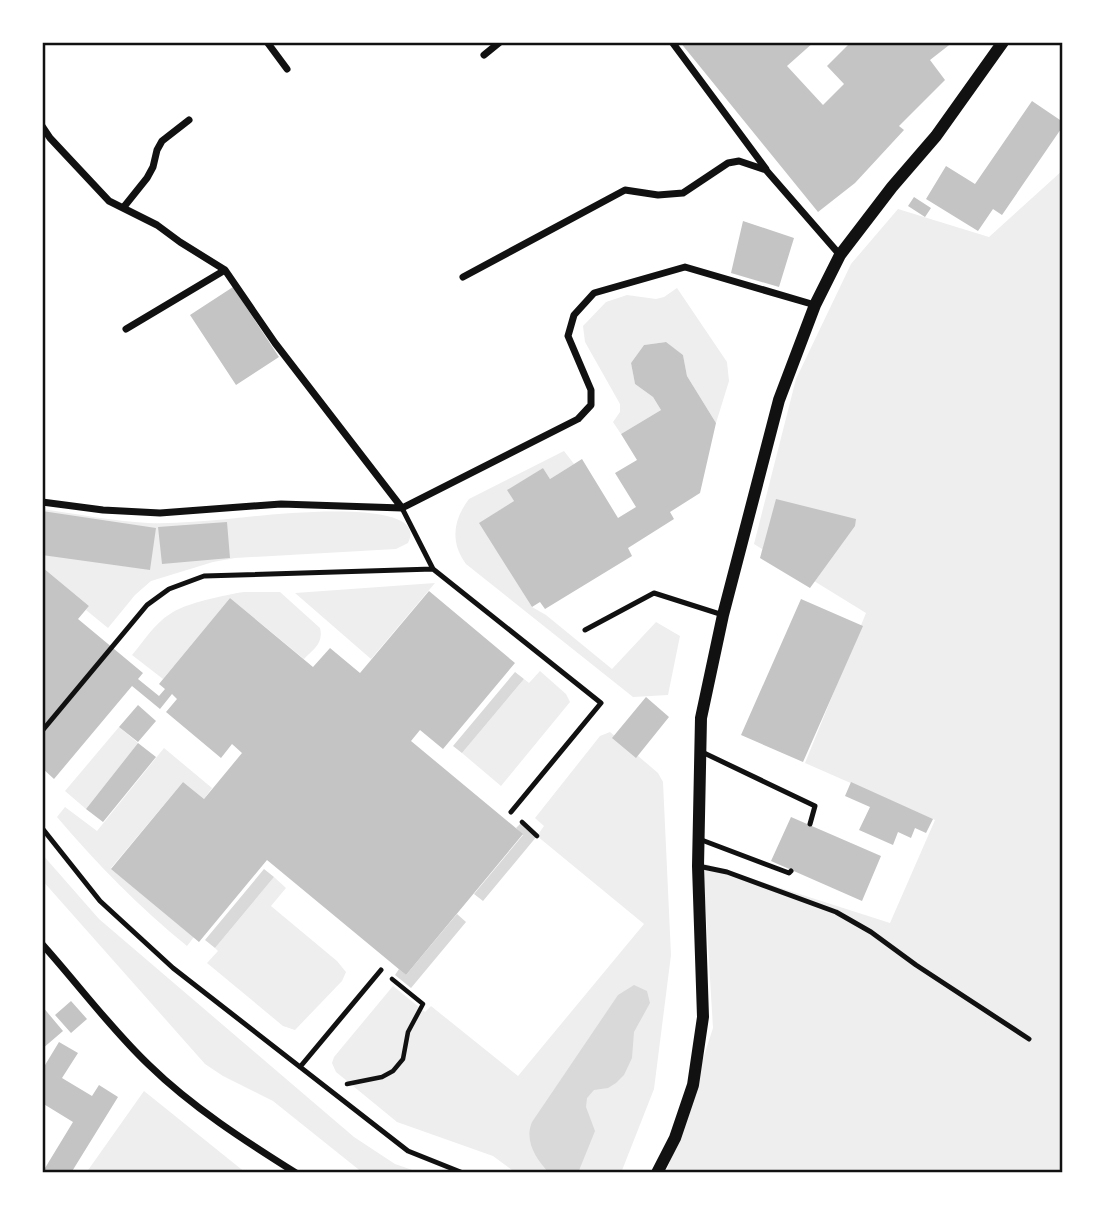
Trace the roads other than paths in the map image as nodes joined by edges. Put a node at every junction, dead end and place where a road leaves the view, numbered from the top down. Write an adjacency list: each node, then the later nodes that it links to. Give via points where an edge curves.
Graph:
1 (267, 42): 6 (street)
2 (500, 42): 5 (street)
3 (673, 42): 9 (street)
4 (1003, 42): 11 (street, via 936,136)
5 (484, 55)
6 (287, 69)
7 (189, 120): 10 (street, via 162,141 147,178)
8 (42, 127): 10 (street, via 109,201)
9 (766, 170): 11 (street); 13 (street, via 739,161 728,163 683,193 625,190)
10 (123, 208): 12 (street, via 158,225)
11 (840, 255): 14 (street)
12 (225, 270): 15 (street); 17 (street)
13 (463, 277)
14 (815, 305): 17 (street, via 685,267 594,293 574,315 568,336 591,390 591,405 585,412); 19 (street, via 779,400)
15 (125, 329)
16 (42, 502): 17 (street, via 160,513 281,504)
17 (402, 508): 18 (lane)
18 (433, 569): 21 (lane, via 204,576 169,589 147,605); 23 (lane, via 601,703)
19 (723, 615): 20 (lane, via 654,593); 22 (street, via 701,718)
20 (585, 630)
21 (42, 731)
22 (699, 750): 24 (lane, via 815,806); 26 (street)
23 (511, 813)
24 (810, 824)
25 (42, 828): 32 (lane, via 100,901 173,968)
26 (699, 839): 27 (street); 28 (lane)
27 (698, 866): 31 (lane, via 836,912); 35 (street, via 704,1017 692,1085)
28 (791, 870)
29 (42, 944): 33 (street, via 148,1064 216,1119)
30 (381, 970): 32 (lane)
31 (1029, 1039)
32 (300, 1067): 34 (lane, via 408,1151)
33 (296, 1173)
34 (463, 1173)
35 (657, 1173)

